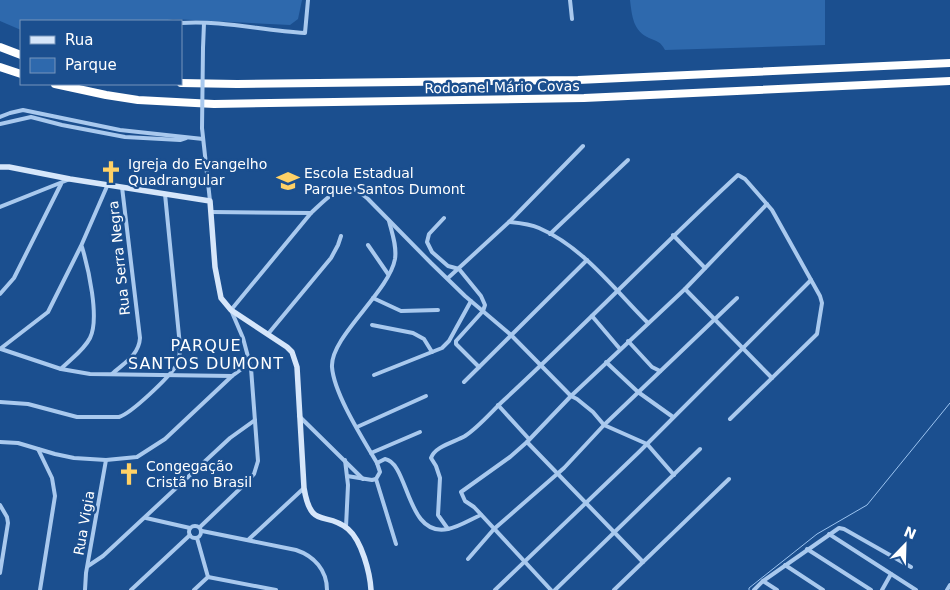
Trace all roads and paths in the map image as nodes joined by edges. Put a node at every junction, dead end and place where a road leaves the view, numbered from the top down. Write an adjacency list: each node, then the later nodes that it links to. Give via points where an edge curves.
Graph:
1 (308, 0): 5 (street, via 305,33)
2 (570, 0): 3 (street)
3 (572, 19)
4 (182, 23): 5 (street)
5 (204, 23): 17 (street, bridge)
6 (0, 47): 7 (highway)
7 (20, 55)
8 (950, 63): 12 (highway, Rodoanel Mário Covas, via 578,80)
9 (0, 67): 10 (highway)
10 (20, 74)
11 (950, 81): 13 (highway, Rodoanel Mário Covas, via 584,98 214,104 138,100)
12 (182, 83)
13 (60, 85)
14 (0, 117): 16 (street, via 23,110 120,130)
15 (0, 124): 16 (street, via 31,116 125,137 180,140)
16 (188, 137): 17 (street)
17 (203, 139): 26 (street)
18 (583, 146): 33 (street)
19 (628, 160): 34 (street)
20 (0, 167): 21 (street, via 9,166)
21 (70, 179): 22 (street); 23 (street)
22 (61, 184): 28 (street); 47 (street, via 14,278)
23 (108, 184): 24 (street); 38 (street)
24 (122, 186): 25 (street); 71 (street, Rua Serra Negra, via 140,347)
25 (166, 194): 26 (street); 73 (street, via 180,346 178,363)
26 (210, 201): 29 (street)
27 (767, 204): 35 (street, via 738,175); 40 (street); 44 (street)
28 (0, 207)
29 (211, 212): 30 (street); 51 (street, via 218,291)
30 (311, 213): 32 (street, via 346,187 361,193); 51 (street)
31 (444, 218): 41 (street, via 429,234 427,242 432,252 448,266)
32 (389, 221): 42 (street, via 395,260); 43 (street)
33 (509, 222): 34 (street, via 537,227); 41 (street)
34 (550, 234): 39 (street, via 563,240)
35 (673, 235): 40 (street); 46 (street)
36 (341, 236): 58 (street, via 336,251)
37 (368, 245): 42 (street)
38 (81, 246): 62 (street, via 48,312); 69 (street, via 88,269 93,326 89,340)
39 (587, 260): 46 (street); 59 (street)
40 (705, 268): 45 (street)
41 (459, 269): 43 (street); 53 (street, via 481,296 485,306)
42 (388, 274): 48 (street)
43 (448, 278): 50 (street)
44 (811, 280): 61 (street); 75 (street, via 822,303 817,334)
45 (685, 288): 55 (street); 56 (street)
46 (616, 291): 54 (street); 56 (street)
47 (0, 294)
48 (373, 298): 52 (street, via 401,311); 87 (street, via 339,344 332,365 340,393)
49 (738, 298): 55 (street)
50 (471, 300): 53 (street); 64 (street, via 449,341)
51 (231, 310): 58 (street); 66 (street)
52 (438, 310)
53 (483, 311): 59 (street); 68 (street, via 456,341)
54 (592, 316): 63 (street); 67 (street)
55 (715, 319): 61 (street); 70 (street)
56 (648, 323): 60 (street)
57 (372, 325): 64 (street, via 414,333 424,339)
58 (268, 334): 82 (street, via 287,347 295,360)
59 (511, 335): 67 (street); 68 (street)
60 (628, 341): 63 (street); 70 (street)
61 (743, 348): 75 (street); 83 (street)
62 (0, 349): 69 (street)
63 (620, 349): 65 (street)
64 (432, 352): 72 (street)
65 (606, 362): 77 (street); 79 (street)
66 (250, 363): 74 (street); 85 (street)
67 (541, 366): 79 (street); 81 (street)
68 (479, 367): 76 (street)
69 (61, 369): 71 (street)
70 (660, 371): 77 (street)
71 (112, 374): 73 (street)
72 (374, 375)
73 (168, 376): 74 (street); 80 (street, via 134,409 119,416 77,417 28,404)
74 (232, 376): 95 (street, via 155,447 137,457)
75 (772, 378): 84 (street)
76 (464, 382)
77 (638, 392): 83 (street); 86 (street)
78 (426, 396): 87 (street)
79 (571, 396): 86 (street, via 593,412); 89 (street)
80 (0, 402)
81 (498, 406): 89 (street); 112 (street, via 467,435 432,454 441,484 438,514)
82 (300, 416): 96 (street); 104 (street)
83 (673, 417): 91 (street)
84 (730, 419)
85 (255, 420): 108 (street, via 230,438); 111 (street, via 258,461 254,474)
86 (604, 425): 91 (street); 98 (street)
87 (357, 427): 94 (street)
88 (420, 432): 94 (street)
89 (528, 440): 98 (street); 107 (street, via 461,492 465,501)
90 (0, 442): 92 (street)
91 (647, 444): 99 (street); 105 (street)
92 (38, 449): 95 (street, via 74,458); 132 (street, via 52,478 55,496)
93 (700, 449): 99 (street)
94 (372, 454): 97 (street)
95 (106, 460): 125 (street, Rua Vigia)
96 (345, 460): 100 (street); 101 (street)
97 (377, 463): 102 (street, via 380,472); 112 (street, via 385,459 390,462 417,514 426,524 436,529)
98 (557, 473): 105 (street); 113 (street)
99 (674, 475): 114 (street)
100 (347, 476): 101 (street); 109 (street)
101 (363, 479): 102 (street)
102 (376, 479): 119 (street)
103 (729, 479): 123 (street)
104 (304, 488): 109 (street, via 307,504 313,513); 118 (street)
105 (586, 503): 114 (street); 122 (street)
106 (0, 506): 127 (street, via 8,523)
107 (481, 515): 112 (street); 113 (street)
108 (146, 518): 110 (street); 125 (street)
109 (346, 527): 138 (street, via 367,565)
110 (190, 528): 111 (street); 116 (street)
111 (201, 529): 117 (street); 118 (street)
112 (448, 529)
113 (494, 529): 121 (street); 122 (street)
114 (615, 533): 123 (street); 140 (street)
115 (829, 534): 120 (street); 126 (street, via 842,528); 128 (street)
116 (190, 535): 117 (street); 134 (street)
117 (197, 538): 129 (street)
118 (248, 540): 137 (street, via 312,557 322,570)
119 (396, 544)
120 (807, 549): 124 (street); 145 (street)
121 (468, 559)
122 (525, 562): 139 (street); 140 (street)
123 (643, 562): 141 (street)
124 (785, 565): 130 (street); 144 (street)
125 (88, 566): 133 (street, Rua Vigia)
126 (911, 567)
127 (0, 573)
128 (891, 574): 146 (street); 147 (street)
129 (208, 577): 135 (street); 136 (street)
130 (763, 581): 142 (street); 143 (street)
131 (950, 585): 148 (street)
132 (40, 590)
133 (85, 590)
134 (131, 590)
135 (194, 590)
136 (276, 590)
137 (327, 590)
138 (371, 590)
139 (495, 590)
140 (553, 590)
141 (614, 590)
142 (754, 590)
143 (777, 590)
144 (823, 590)
145 (871, 590)
146 (882, 590)
147 (916, 590)
148 (947, 590)

